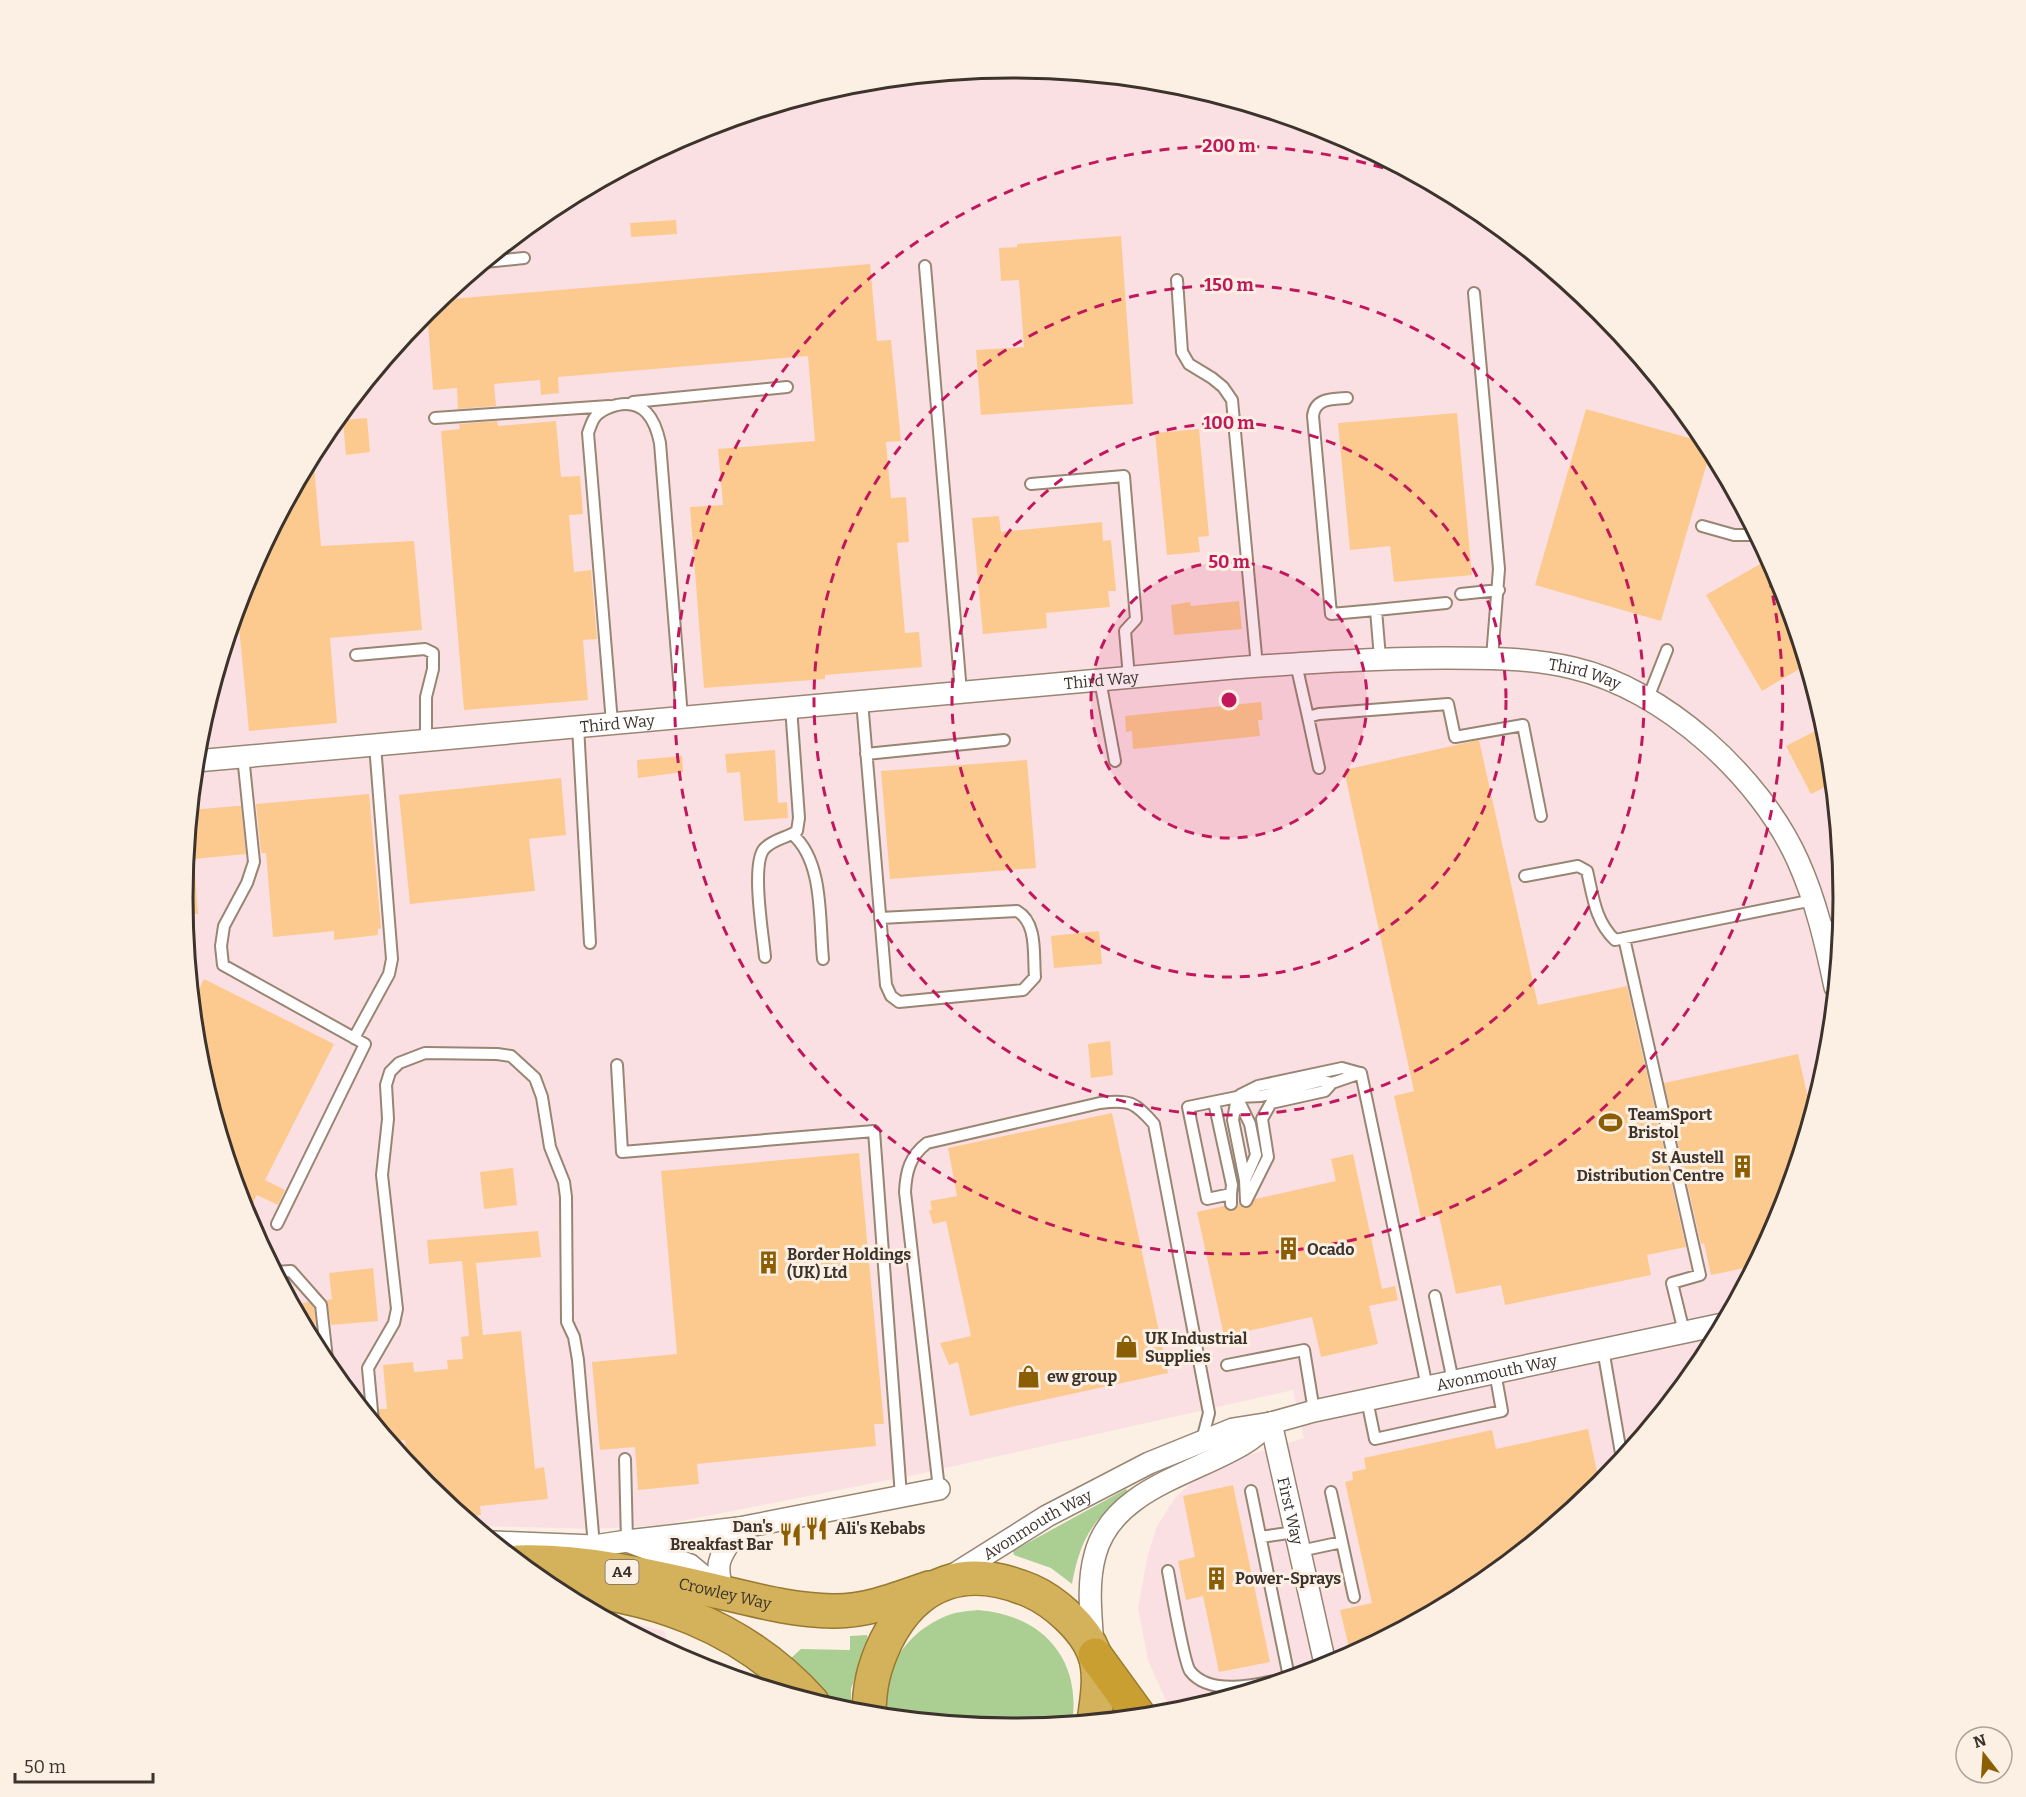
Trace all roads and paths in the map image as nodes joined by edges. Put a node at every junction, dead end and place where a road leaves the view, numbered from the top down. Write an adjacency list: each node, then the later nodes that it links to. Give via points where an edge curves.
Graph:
1 (524, 258): 2 (lane)
2 (498, 261)
3 (925, 266): 26 (lane)
4 (1177, 280): 23 (lane, via 1182,352 1189,364 1212,378 1232,400)
5 (1474, 293): 14 (lane)
6 (787, 387): 8 (lane)
7 (1347, 398): 17 (lane, via 1320,402 1313,411 1331,614)
8 (627, 403): 9 (lane); 30 (lane, via 641,407 651,416 660,443)
9 (612, 406): 10 (lane); 32 (lane, via 596,416 588,434)
10 (435, 418)
11 (1031, 484): 24 (lane, via 1124,476 1136,619 1125,631)
12 (1702, 526): 13 (lane)
13 (1748, 535)
14 (1499, 590): 15 (lane); 21 (lane)
15 (1461, 594)
16 (1446, 603): 17 (lane)
17 (1376, 610): 20 (lane)
18 (1667, 650): 27 (lane)
19 (356, 656): 34 (lane, via 425,649 433,653 434,669 426,697)
20 (1380, 658): 21 (street, Third Way); 22 (street, Third Way)
21 (1492, 658): 27 (street, Third Way, via 1573,668)
22 (1296, 664): 23 (street, Third Way); 31 (lane)
23 (1257, 666): 24 (street, Third Way)
24 (1129, 677): 25 (street, Third Way)
25 (1100, 680): 26 (street, Third Way); 40 (lane)
26 (961, 692): 28 (street, Third Way)
27 (1648, 698): 45 (street, Third Way, via 1740,774 1782,832)
28 (862, 701): 29 (street, Third Way); 37 (lane)
29 (791, 707): 30 (street, Third Way); 43 (lane, via 799,818 797,831)
30 (682, 717): 32 (street, Third Way)
31 (1308, 717): 41 (lane); 42 (lane, via 1448,704 1455,737 1523,725)
32 (612, 723): 33 (street, Third Way)
33 (578, 726): 34 (street, Third Way); 49 (lane)
34 (426, 740): 36 (street, Third Way)
35 (1004, 740): 37 (lane)
36 (375, 745): 38 (street, Third Way); 52 (lane, via 392,959)
37 (866, 754): 46 (lane)
38 (243, 756): 39 (street, Third Way); 52 (lane, via 254,862 224,926 223,965)
39 (205, 760)
40 (1115, 761)
41 (1319, 768)
42 (1541, 816)
43 (792, 834): 50 (lane, via 763,850 758,868); 51 (lane, via 809,856 817,891)
44 (1525, 876): 48 (lane, via 1578,866 1587,871 1597,916 1605,931 1615,940)
45 (1813, 900): 47 (street, Third Way); 48 (lane)
46 (880, 918): 46 (lane, via 886,985 899,1002 1023,990 1035,977 1031,930 1026,916 1017,911)
47 (1832, 927)
48 (1624, 938): 63 (lane, via 1700,1275 1672,1283)
49 (590, 943)
50 (765, 957)
51 (823, 959)
52 (354, 1038): 59 (lane, via 365,1044)
53 (617, 1065): 80 (lane, via 622,1152 874,1131)
54 (1361, 1073): 55 (lane); 56 (lane, via 1342,1068 1258,1086); 69 (lane)
55 (1332, 1083): 56 (lane, via 1321,1081 1261,1096); 58 (lane, via 1325,1091 1271,1103 1262,1119 1268,1157 1246,1201)
56 (1237, 1097): 57 (lane); 58 (lane, via 1233,1120); 58 (lane, via 1250,1125 1256,1155)
57 (1214, 1102): 57 (lane, via 1232,1185 1231,1199 1207,1199 1188,1107)
58 (1245, 1180)
59 (278, 1224)
60 (282, 1272): 64 (lane, via 291,1271 321,1305)
61 (1435, 1296): 68 (lane)
62 (1713, 1326): 63 (street, Avonmouth Way)
63 (1684, 1332): 65 (street, Avonmouth Way)
64 (325, 1345)
65 (1604, 1349): 67 (street, Avonmouth Way); 75 (lane)
66 (1227, 1365): 72 (lane, via 1304,1350)
67 (1495, 1372): 68 (street, Avonmouth Way); 70 (lane, via 1502,1411 1491,1414 1375,1439)
68 (1453, 1381): 69 (street, Avonmouth Way)
69 (1427, 1387): 70 (street, Avonmouth Way)
70 (1367, 1400): 72 (street, Avonmouth Way)
71 (372, 1410): 87 (lane, via 368,1368 394,1323 397,1309 382,1175 390,1072 399,1063 425,1053 511,1056 535,1078 550,1147 564,1182 567,1322 578,1360)
72 (1314, 1411): 73 (street, Avonmouth Way)
73 (1271, 1423): 74 (street, Avonmouth Way, via 1233,1429); 84 (street, First Way); 94 (street, Avonmouth Way, via 1245,1443 1148,1493 1110,1524 1100,1542 1092,1573)
74 (1202, 1440): 77 (lane, via 1209,1413 1154,1124 1139,1107 1122,1100 1100,1103 927,1143 916,1152 906,1170 905,1192); 90 (street, Avonmouth Way, via 1047,1515)
75 (1621, 1448)
76 (625, 1459): 83 (lane)
77 (939, 1489): 80 (street)
78 (1251, 1491): 82 (lane)
79 (1331, 1492): 86 (lane)
80 (901, 1496): 81 (street)
81 (740, 1528): 83 (street); 92 (street, via 718,1561 717,1574)
82 (1261, 1537): 84 (lane); 96 (lane)
83 (627, 1541): 87 (street); 92 (street, via 690,1565)
84 (1297, 1541): 86 (lane); 95 (street, First Way)
85 (506, 1542): 87 (street)
86 (1342, 1542): 93 (lane)
87 (594, 1545)
88 (533, 1563): 92 (highway, Crowley Way / A4, via 599,1568)
89 (1167, 1571): 97 (lane, via 1189,1670 1203,1682 1224,1688)
90 (935, 1586): 92 (highway, Crowley Way / A4, via 866,1607 833,1611 774,1607); 94 (highway, Crowley Way, via 962,1578 995,1579 1032,1591 1060,1609); 99 (highway, via 903,1612 880,1654 872,1673)
91 (572, 1590): 98 (highway, Crowley Way / A4, via 687,1613 736,1637 776,1666)
92 (724, 1593)
93 (1354, 1597)
94 (1094, 1652): 100 (highway); 101 (highway)
95 (1324, 1658)
96 (1288, 1671)
97 (1248, 1684)
98 (801, 1691)
99 (870, 1706)
100 (1135, 1710)
101 (1095, 1714)

